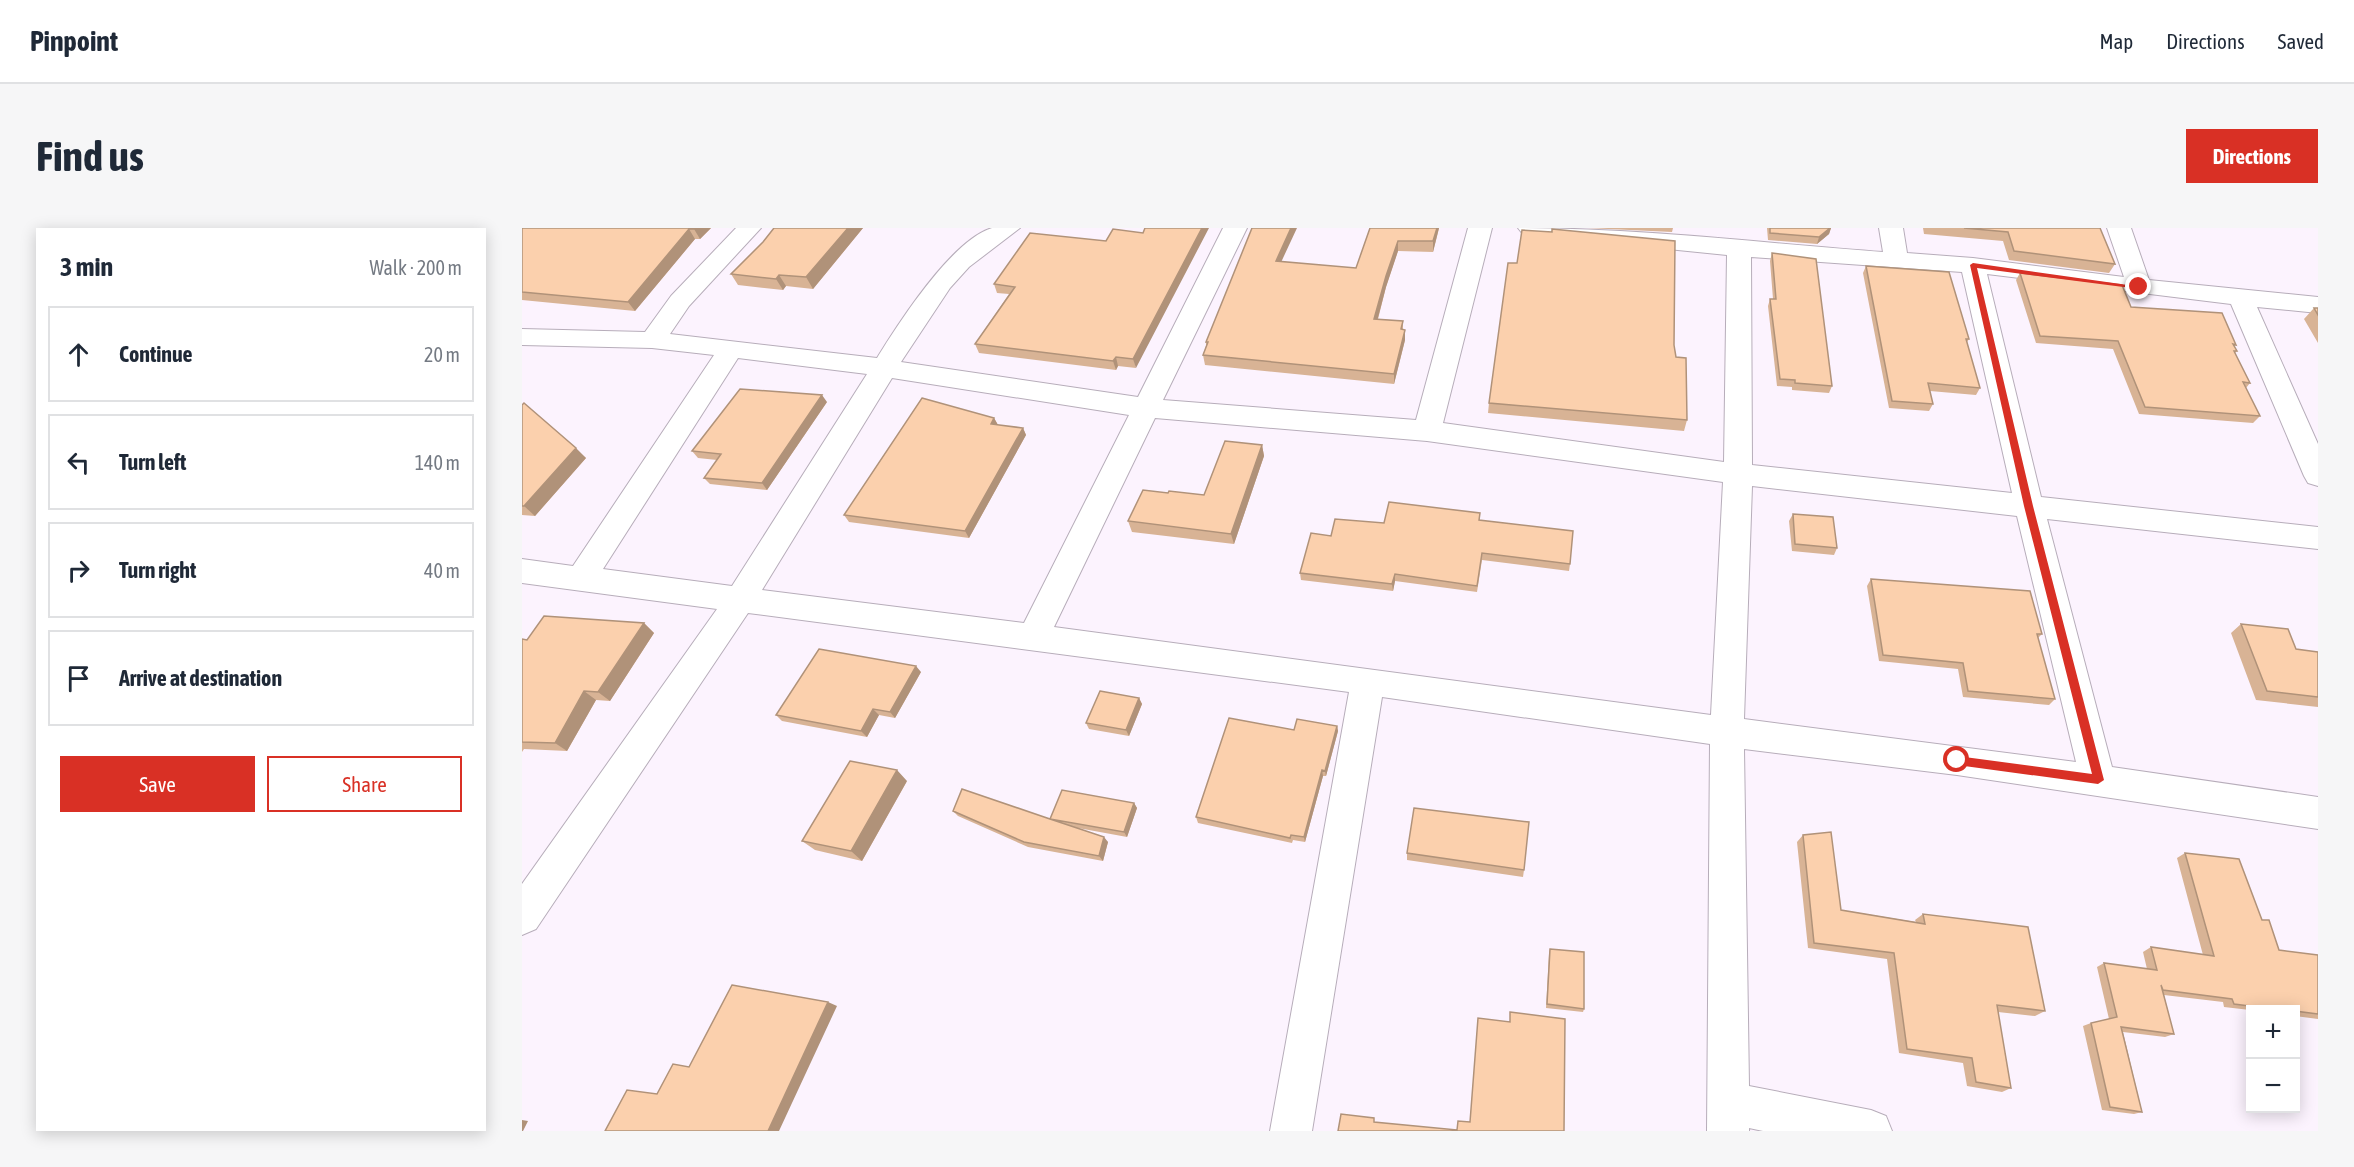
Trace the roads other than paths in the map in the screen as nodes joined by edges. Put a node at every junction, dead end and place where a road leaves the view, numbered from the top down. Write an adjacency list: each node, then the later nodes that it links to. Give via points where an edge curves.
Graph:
1 (749, 228): 15 (street, via 680,301)
2 (1008, 228): 17 (street, via 983,241 946,274 913,317)
3 (1235, 228): 18 (street)
4 (1480, 228): 19 (street)
5 (1530, 228): 8 (street)
6 (1891, 228): 9 (street)
7 (2120, 228): 11 (street)
8 (1739, 249): 9 (street); 20 (street)
9 (1896, 260): 10 (street)
10 (1973, 265): 11 (street); 22 (street)
11 (2139, 287): 12 (street)
12 (2240, 297): 13 (street); 21 (street)
13 (2318, 304)
14 (522, 337): 15 (street)
15 (652, 340): 16 (street)
16 (731, 349): 17 (street); 25 (street)
17 (885, 368): 18 (street, via 1021,392); 26 (street)
18 (1148, 408): 19 (street); 27 (street)
19 (1427, 431): 20 (street)
20 (1738, 474): 22 (street); 29 (street)
21 (2318, 476)
22 (2029, 506): 23 (street); 30 (street)
23 (2318, 538)
24 (522, 571): 25 (street)
25 (582, 577): 26 (street)
26 (740, 600): 27 (street); 32 (street)
27 (1032, 639): 28 (street)
28 (1368, 681): 29 (street); 34 (street)
29 (1727, 732): 30 (street); 33 (street)
30 (2098, 780): 31 (street)
31 (2318, 813)
32 (522, 916)
33 (1728, 1117): 35 (street)
34 (1291, 1131)
35 (1871, 1131)

